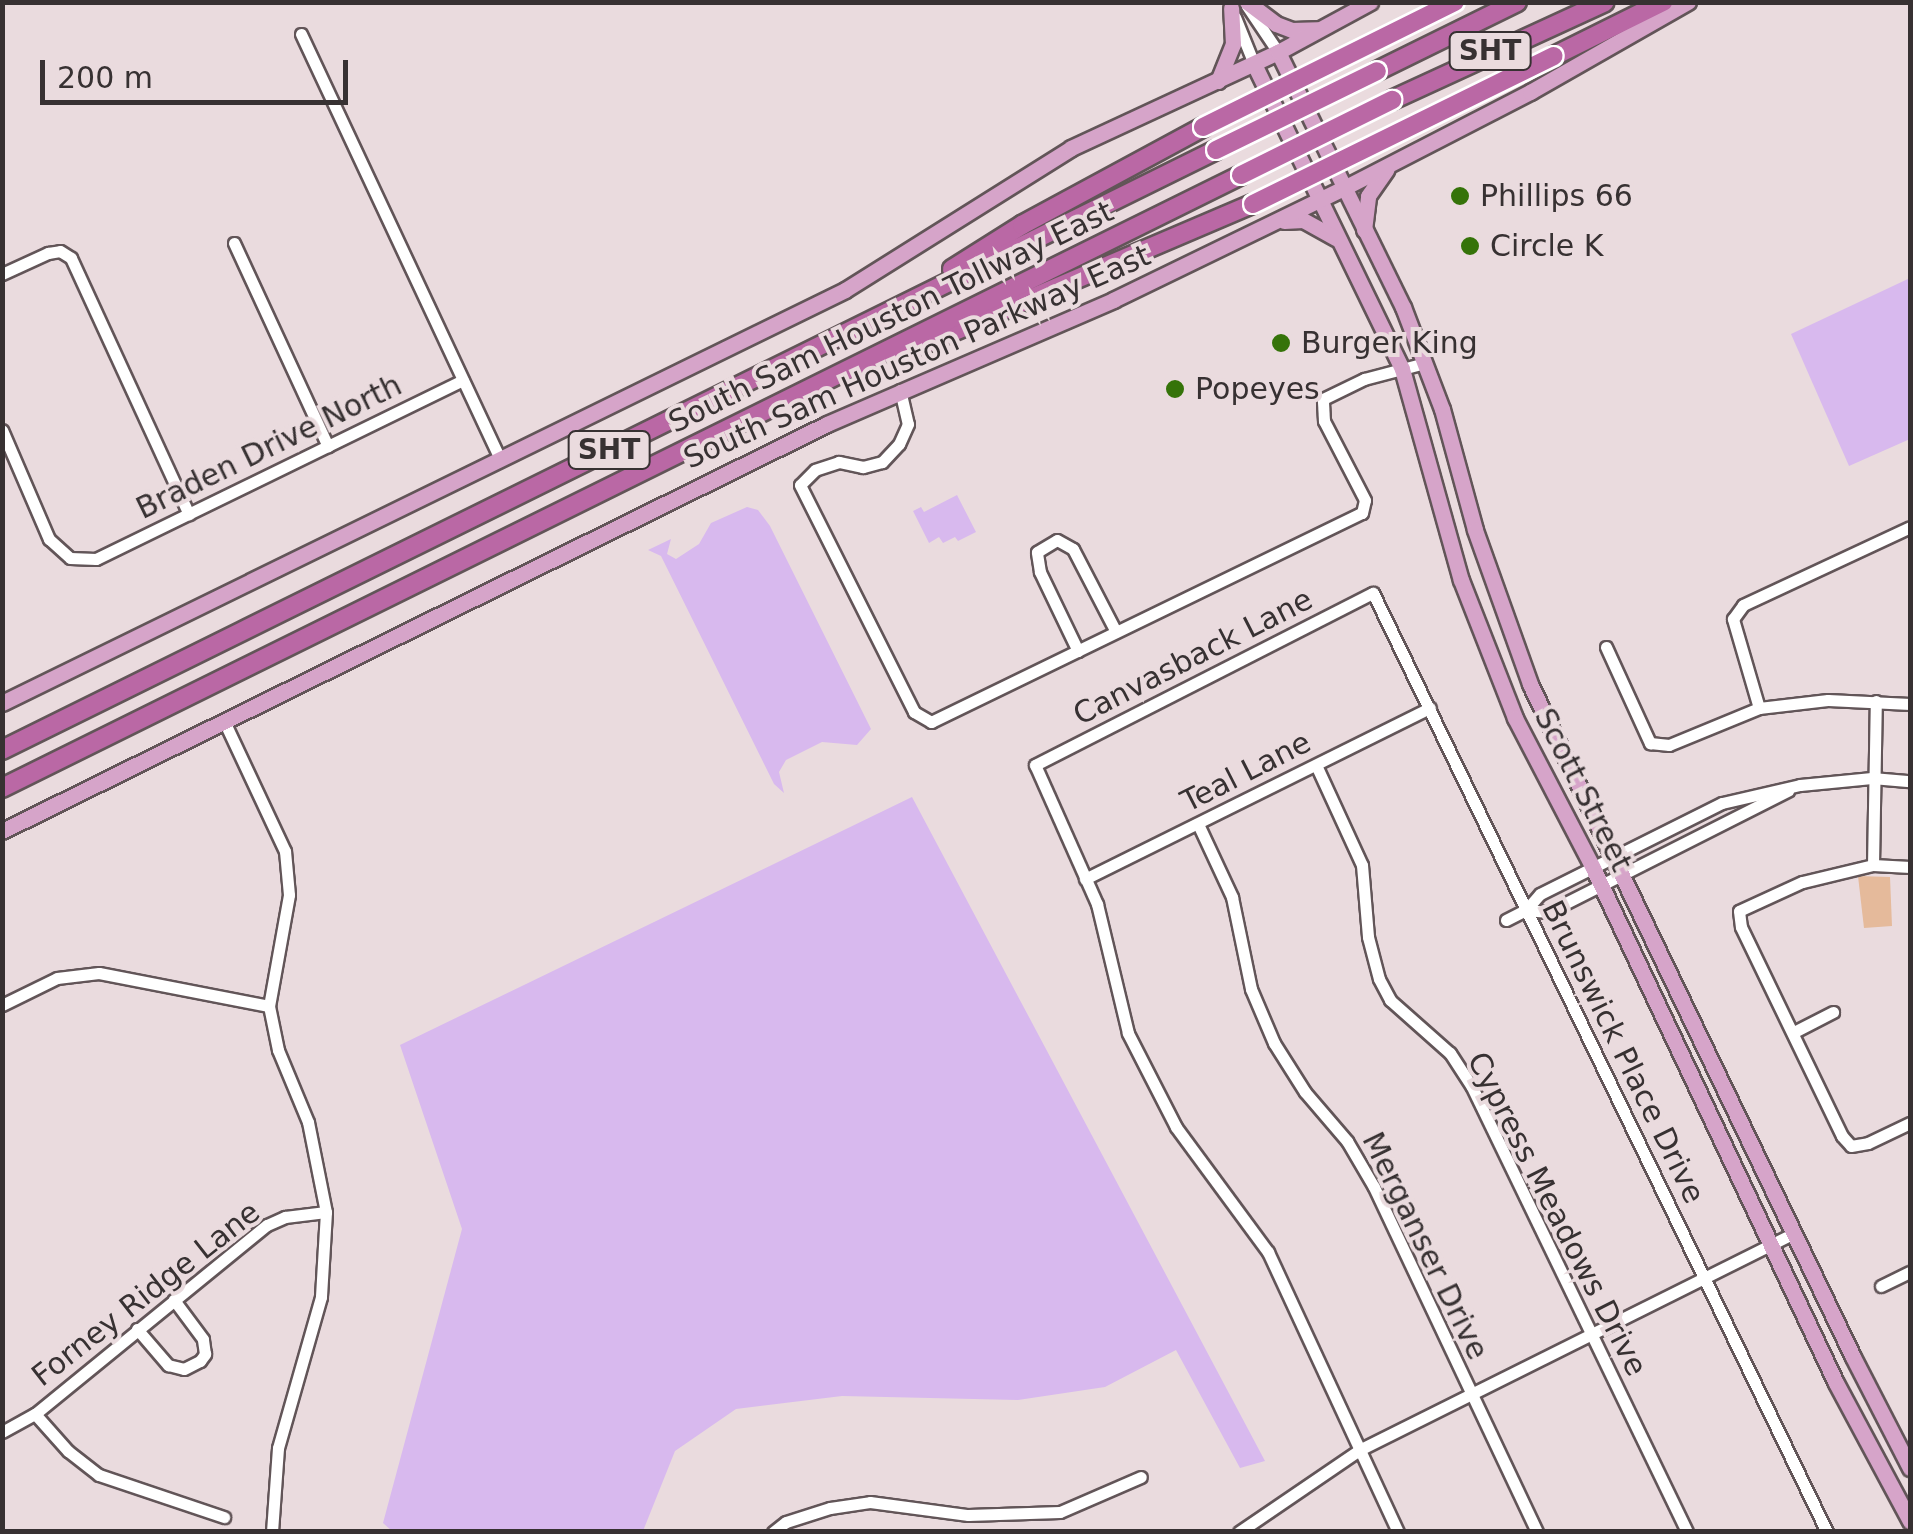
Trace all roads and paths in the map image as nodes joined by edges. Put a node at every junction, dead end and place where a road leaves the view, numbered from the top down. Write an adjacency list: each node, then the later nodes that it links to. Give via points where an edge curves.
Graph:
1 (1370, 2): 9 (main road)
2 (1454, 2): 23 (highway, bridge, via 1022,225)
3 (1517, 2): 23 (highway, South Sam Houston Tollway East / SHT, bridge)
4 (1588, 2): 14 (highway, South Sam Houston Tollway East / SHT)
5 (1605, 2): 14 (highway)
6 (1663, 2): 28 (highway, bridge, via 1253,204 990,320)
7 (1688, 2): 15 (main road, South Sam Houston Parkway East)
8 (1238, 4): 9 (main road, via 1284,28); 11 (street); 12 (street); 13 (main road)
9 (1321, 29): 11 (main road)
10 (301, 34): 26 (street)
11 (1278, 52): 12 (main road); 16 (main road, Scott Street)
12 (1254, 64): 13 (main road); 17 (main road, Scott Street)
13 (1218, 81): 31 (main road, via 1071,148 845,290)
14 (1392, 100): 28 (highway, South Sam Houston Tollway East / SHT, bridge)
15 (1392, 163): 16 (main road, South Sam Houston Parkway East); 19 (main road, via 1368,196)
16 (1342, 188): 17 (main road, South Sam Houston Parkway East); 19 (main road, Scott Street)
17 (1318, 200): 18 (main road, South Sam Houston Parkway East); 20 (main road, Scott Street)
18 (1276, 221): 20 (main road, via 1303,220); 27 (main road, South Sam Houston Parkway East, via 1107,303)
19 (1364, 230): 24 (main road, Scott Street)
20 (1340, 241): 25 (main road, Scott Street)
21 (234, 243): 30 (street)
22 (2, 274): 32 (street, via 48,253 71,258)
23 (874, 319): 46 (highway, South Sam Houston Tollway East / SHT)
24 (1425, 363): 25 (street); 34 (main road, Scott Street)
25 (1402, 370): 35 (main road, Scott Street); 37 (street, via 1364,378 1323,399 1324,422 1365,500 1362,513)
26 (463, 380): 30 (street, Braden Drive North); 31 (street)
27 (900, 390): 39 (street, via 908,424 882,462 839,462 815,470 800,485 914,712 930,722); 45 (main road, South Sam Houston Parkway East)
28 (779, 402): 51 (highway, South Sam Houston Tollway East / SHT)
29 (2, 430): 32 (street, Braden Drive North, via 49,540 70,558 96,559)
30 (328, 446): 32 (street, Braden Drive North)
31 (500, 459): 41 (main road)
32 (189, 514)
33 (1910, 527): 44 (street, via 1743,605 1732,619)
34 (1475, 530): 35 (main road); 54 (main road, Scott Street, via 1530,684)
35 (1450, 538): 56 (main road, Scott Street, via 1460,580 1516,718)
36 (1374, 593): 43 (street, Brunswick Place Drive); 59 (street, Canvasback Lane, via 1035,765)
37 (1116, 632): 39 (street); 39 (street, via 1073,549 1057,540 1037,552 1040,572)
38 (1606, 646): 44 (street, via 1650,744 1669,745)
39 (1078, 651)
40 (1876, 702): 42 (street); 44 (street); 48 (street)
41 (2, 704)
42 (1910, 704)
43 (1430, 708): 47 (street, Teal Lane); 61 (street, Brunswick Place Drive)
44 (1759, 708)
45 (224, 721): 53 (main road, South Sam Houston Parkway East); 64 (street, via 285,851 289,895)
46 (2, 750)
47 (1316, 765): 52 (street, Teal Lane); 76 (street, Cypress Meadows Drive, via 1362,865 1369,947 1379,979 1390,1000 1450,1053 1466,1077)
48 (1872, 778): 49 (street); 50 (street); 55 (street)
49 (1910, 781)
50 (1800, 785): 54 (street, via 1722,804); 58 (street)
51 (2, 788)
52 (1198, 824): 59 (street, Teal Lane); 77 (street, Merganser Drive, via 1232,897 1251,989 1274,1042 1362,1167)
53 (2, 831)
54 (1615, 857): 56 (street); 58 (main road, Scott Street)
55 (1873, 865): 57 (street); 66 (street, via 1802,882 1739,910 1741,927)
56 (1593, 868): 60 (main road, Scott Street); 61 (street, via 1540,894)
57 (1910, 868)
58 (1624, 874): 60 (street); 69 (main road, Scott Street)
59 (1085, 880): 80 (street, via 1128,1033 1176,1127 1268,1252)
60 (1600, 885): 61 (street, via 1548,912); 70 (main road, Scott Street)
61 (1526, 910): 62 (street); 72 (street, Brunswick Place Drive)
62 (1506, 920)
63 (2, 1005): 64 (street, via 57,978 100,973)
64 (268, 1006): 68 (street, via 308,1122)
65 (1833, 1012): 66 (street)
66 (1794, 1032): 67 (street, via 1851,1146)
67 (1910, 1123)
68 (326, 1212): 74 (street, Forney Ridge Lane, via 267,1225); 87 (street, via 321,1298 278,1448)
69 (1793, 1234): 70 (street); 81 (main road, Scott Street)
70 (1770, 1244): 72 (street); 83 (main road, Scott Street, via 1836,1383)
71 (1910, 1272): 73 (street)
72 (1704, 1276): 76 (street); 94 (street, Brunswick Place Drive)
73 (1880, 1286)
74 (174, 1300): 75 (street, Forney Ridge Lane); 75 (street, via 204,1339 200,1361 184,1369 168,1366)
75 (137, 1329): 78 (street, Forney Ridge Lane)
76 (1591, 1333): 77 (street); 93 (street, Cypress Meadows Drive)
77 (1470, 1393): 80 (street); 92 (street, Merganser Drive)
78 (35, 1414): 79 (street, Forney Ridge Lane); 85 (street, via 100,1475)
79 (2, 1432)
80 (1358, 1450): 90 (street); 91 (street)
81 (1910, 1468)
82 (1140, 1476): 84 (street, via 1060,1512)
83 (1904, 1490): 86 (main road, Scott Street)
84 (968, 1515): 88 (street, via 870,1502 830,1508); 89 (street)
85 (224, 1517)
86 (1910, 1521)
87 (272, 1532)
88 (772, 1532)
89 (966, 1532)
90 (1238, 1532)
91 (1398, 1532)
92 (1538, 1532)
93 (1687, 1532)
94 (1827, 1532)

